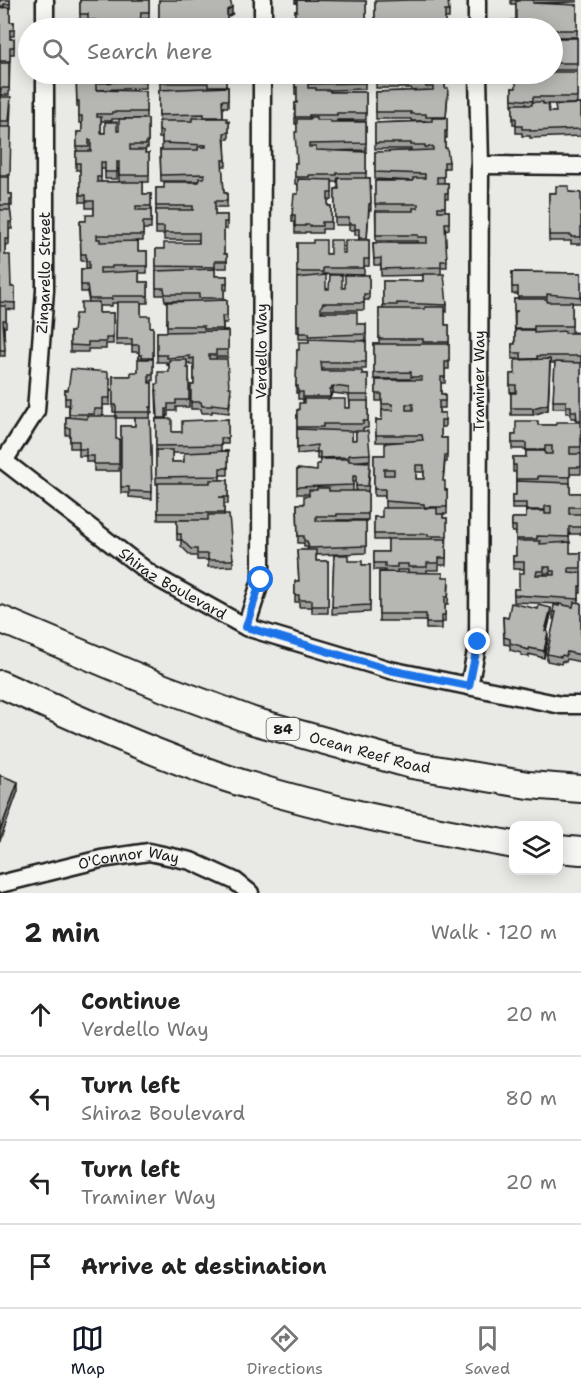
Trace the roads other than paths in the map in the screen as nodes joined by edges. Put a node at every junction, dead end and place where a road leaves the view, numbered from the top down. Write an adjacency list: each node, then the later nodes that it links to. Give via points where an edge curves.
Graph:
1 (45, 0): 4 (street)
2 (263, 0): 5 (street)
3 (477, 0): 6 (street)
4 (45, 18)
5 (263, 18)
6 (477, 18)
7 (45, 84): 12 (street, Zingarello Street, via 45,290 36,411)
8 (262, 84): 14 (street, Verdello Way, via 261,580)
9 (478, 84): 10 (street, Traminer Way)
10 (480, 165): 11 (street); 16 (street, Traminer Way, via 478,642)
11 (581, 166)
12 (2, 459): 14 (street, Shiraz Boulevard, via 152,575)
13 (0, 619): 18 (main road, Ocean Reef Road / 84, via 253,721 412,765 528,785)
14 (246, 627): 16 (street, Shiraz Boulevard, via 390,670)
15 (0, 684): 19 (main road, via 226,778 367,817)
16 (469, 686): 17 (street, Shiraz Boulevard, via 561,705)
17 (581, 705)
18 (581, 789)
19 (509, 844)
20 (563, 849): 21 (main road)
21 (581, 851)
22 (0, 884): 23 (street, O'Connor Way, via 101,859 149,852 191,861 235,881)
23 (250, 893)

